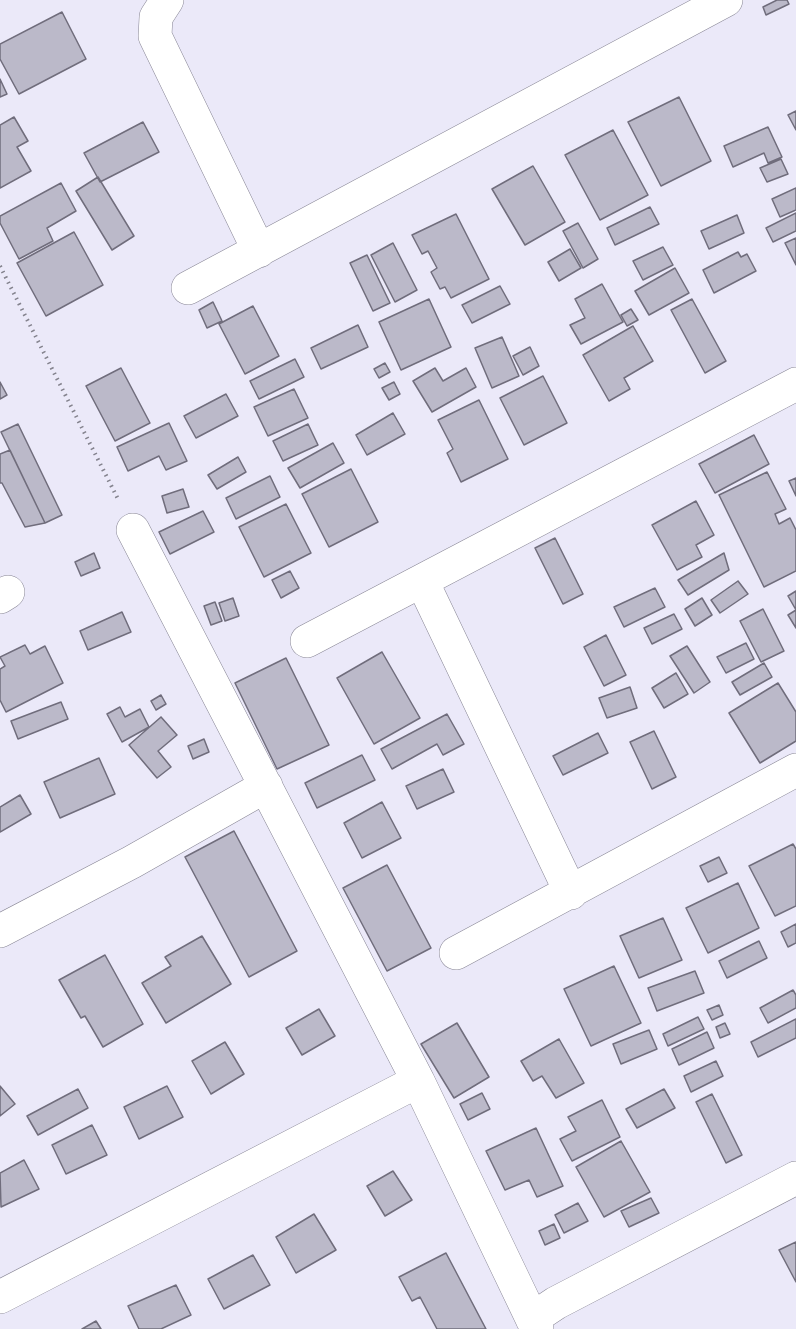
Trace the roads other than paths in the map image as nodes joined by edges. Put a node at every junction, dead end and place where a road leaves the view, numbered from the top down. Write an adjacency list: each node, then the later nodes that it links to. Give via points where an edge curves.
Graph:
1 (167, 0): 3 (street, via 156,17 155,36)
2 (726, 0): 3 (street)
3 (260, 251): 4 (street)
4 (188, 288)
5 (796, 384): 7 (street)
6 (133, 530): 10 (street)
7 (422, 581): 8 (street); 11 (street)
8 (307, 641)
9 (796, 770): 11 (street)
10 (266, 786): 12 (street); 14 (street)
11 (570, 892): 13 (street)
12 (0, 931)
13 (456, 953)
14 (418, 1081): 16 (street); 17 (street)
15 (796, 1178): 17 (street, via 556,1303)
16 (0, 1297)
17 (534, 1324)

